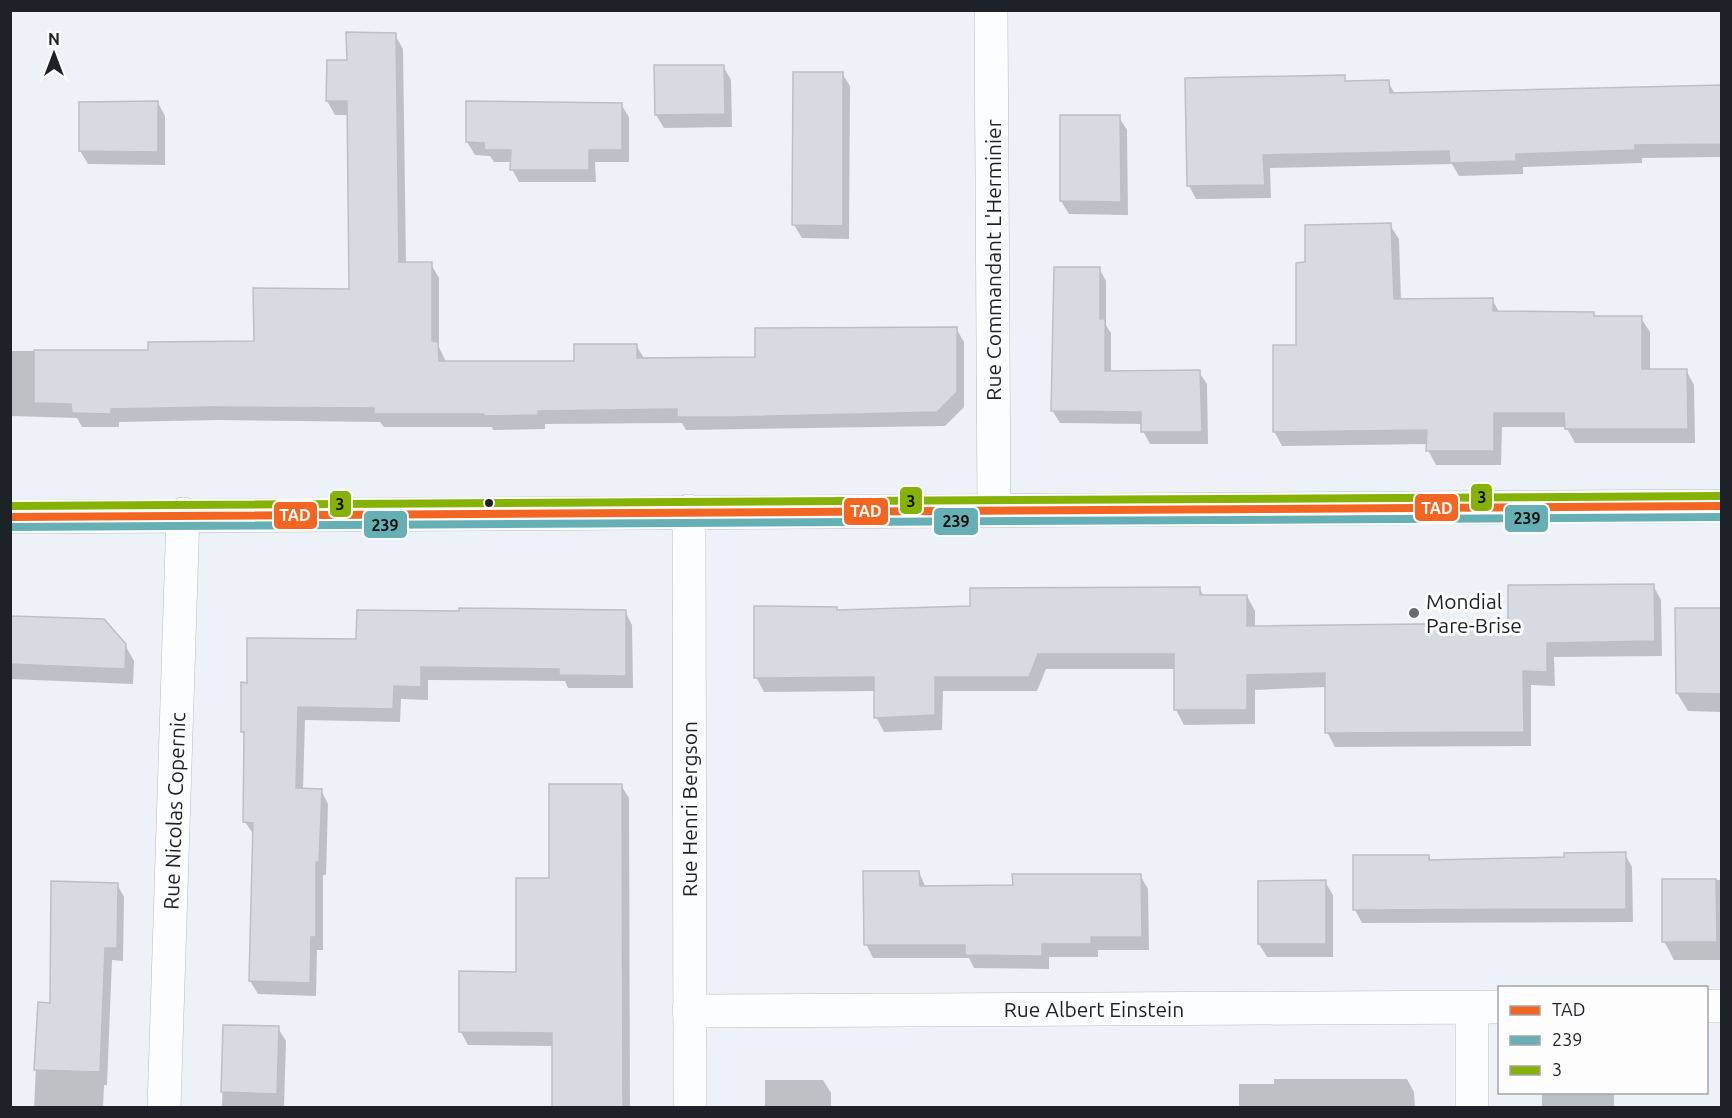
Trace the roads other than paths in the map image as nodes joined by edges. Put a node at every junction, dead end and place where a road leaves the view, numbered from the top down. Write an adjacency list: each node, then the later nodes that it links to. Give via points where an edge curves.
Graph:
1 (991, 10): 3 (street, Rue Commandant L'Herminier)
2 (1722, 506): 3 (street)
3 (994, 509): 4 (street)
4 (689, 512): 5 (street); 8 (street, Rue Henri Bergson)
5 (183, 514): 6 (street); 9 (street, Rue Nicolas Copernic)
6 (10, 517)
7 (1486, 1007): 8 (street, Rue Albert Einstein); 11 (street)
8 (689, 1011): 10 (street, Rue Henri Bergson)
9 (164, 1107)
10 (690, 1107)
11 (1472, 1107)

